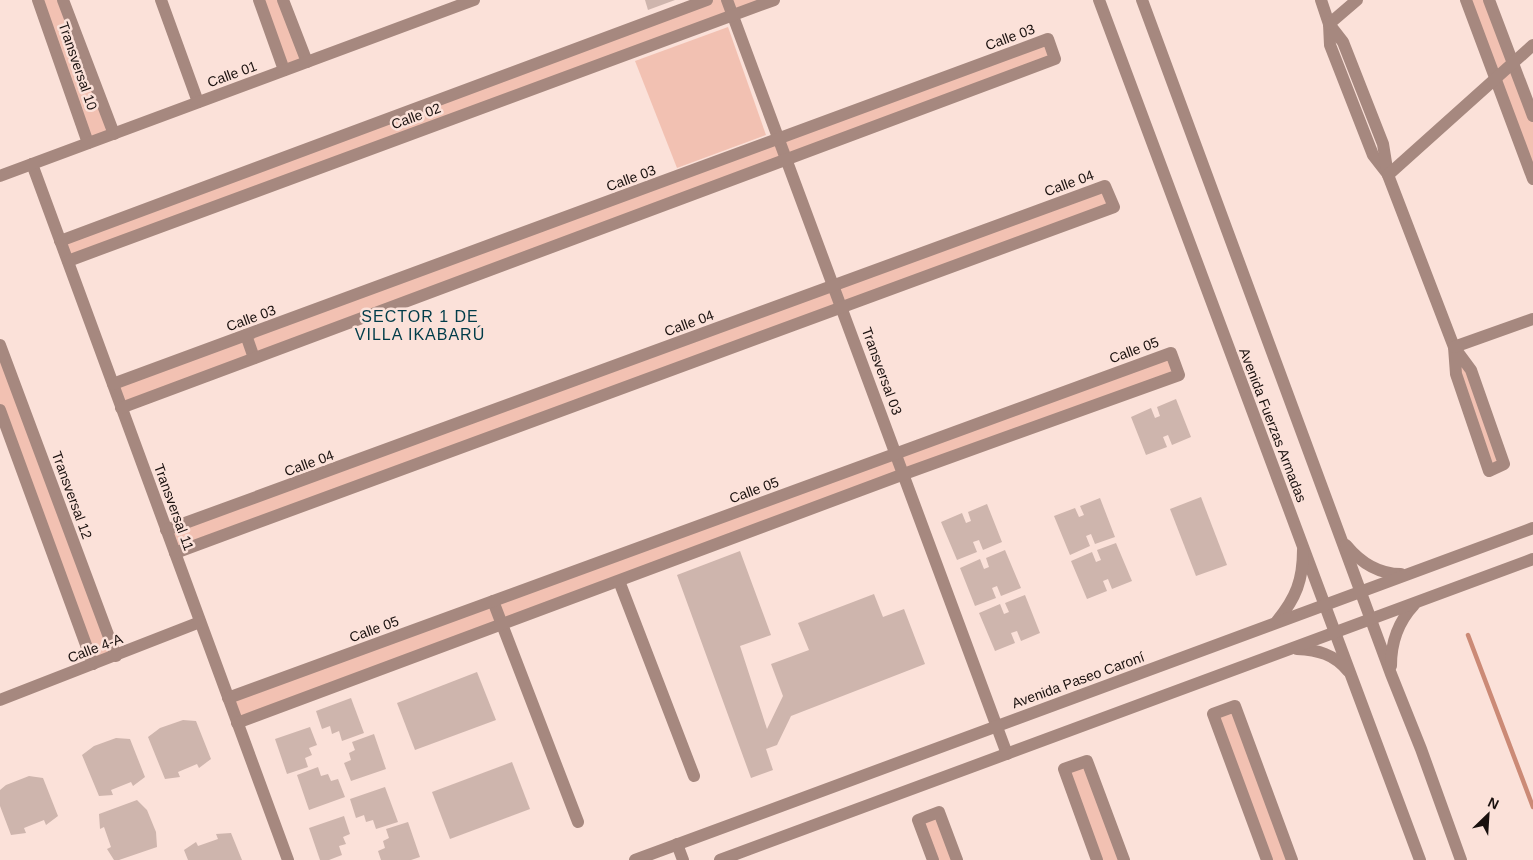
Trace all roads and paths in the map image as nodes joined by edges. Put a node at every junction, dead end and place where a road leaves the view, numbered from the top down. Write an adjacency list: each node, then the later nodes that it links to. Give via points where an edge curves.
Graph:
1 (38, 0): 30 (street, Transversal 10)
2 (63, 0): 28 (street, Transversal 10)
3 (161, 0): 25 (street)
4 (259, 0): 22 (street)
5 (283, 0): 20 (street)
6 (474, 0): 16 (street, Calle 01)
7 (707, 0): 31 (street, Calle 02)
8 (727, 0): 17 (street, Transversal 03)
9 (774, 0): 17 (street, Calle 02)
10 (1099, 0): 73 (street, Avenida Fuerzas Armadas)
11 (1142, 0): 72 (street, Avenida Fuerzas Armadas)
12 (1321, 0): 18 (street)
13 (1357, 0): 18 (street)
14 (1466, 0): 23 (street)
15 (1489, 0): 21 (street)
16 (452, 4): 20 (street, Calle 01)
17 (733, 16): 29 (street, Transversal 03); 34 (street, Calle 02)
18 (1329, 24): 35 (street, via 1330,45 1372,155)
19 (1533, 45): 21 (street)
20 (307, 62): 22 (street, Calle 01)
21 (1513, 62): 23 (street); 27 (street)
22 (284, 70): 25 (street, Calle 01)
23 (1495, 79): 35 (street); 37 (street)
24 (895, 96): 26 (street); 26 (street, Calle 03, via 1048,39 1055,59); 29 (street, Calle 03)
25 (198, 102): 28 (street, Calle 01)
26 (903, 116): 32 (street, Calle 03)
27 (1533, 116)
28 (114, 134): 30 (street, Calle 01)
29 (778, 139): 32 (street, Transversal 03); 43 (street, Calle 03)
30 (88, 143): 33 (street, Calle 01)
31 (322, 144): 34 (street); 39 (street, Calle 02)
32 (786, 160): 42 (street, Transversal 03); 45 (street, Calle 03)
33 (32, 164): 36 (street, Calle 01); 39 (street, Transversal 11)
34 (328, 164): 41 (street, Calle 02)
35 (1388, 174): 49 (street)
36 (0, 176)
37 (1533, 179)
38 (972, 235): 40 (street); 40 (street, Calle 04, via 1105,186 1114,207); 42 (street, Calle 04)
39 (60, 241): 41 (street, Transversal 11)
40 (980, 256): 44 (street, Calle 04)
41 (68, 261): 51 (street, Transversal 11)
42 (833, 285): 44 (street, Transversal 03); 63 (street, Calle 04)
43 (377, 287): 45 (street); 47 (street, Calle 03)
44 (842, 308): 65 (street, Transversal 03); 66 (street, Calle 04)
45 (385, 309): 50 (street, Calle 03)
46 (1533, 319): 49 (street)
47 (246, 335): 50 (street); 51 (street, Calle 03)
48 (0, 345): 60 (street, Transversal 12)
49 (1454, 348): 49 (street, via 1456,374 1489,471 1504,464 1471,370)
50 (254, 358): 54 (street, Calle 03)
51 (113, 384): 54 (street, Transversal 11)
52 (1077, 387): 53 (street, Calle 05); 55 (street); 55 (street, Calle 05, via 1171,353 1179,375)
53 (1050, 397): 57 (street, Calle 05); 58 (street)
54 (121, 408): 71 (street, Transversal 11)
55 (1085, 409): 58 (street, Calle 05)
56 (0, 410): 61 (street)
57 (1012, 411): 59 (street, Calle 05); 62 (street)
58 (1058, 418): 62 (street, Calle 05)
59 (978, 424): 64 (street); 65 (street, Calle 05)
60 (30, 425): 61 (street); 91 (street, Transversal 12)
61 (8, 432): 92 (street)
62 (1020, 432): 64 (street, Calle 05)
63 (421, 437): 66 (street); 71 (street, Calle 04)
64 (986, 444): 67 (street, Calle 05)
65 (896, 454): 67 (street, Transversal 03); 68 (street, Calle 05)
66 (430, 459): 74 (street, Calle 04)
67 (904, 474): 69 (street, Calle 05); 98 (street, Transversal 03)
68 (779, 497): 69 (street); 76 (street, Calle 05)
69 (787, 518): 79 (street, Calle 05)
70 (1533, 528): 77 (street, Avenida Paseo Caroní)
71 (166, 530): 74 (street, Transversal 11)
72 (1342, 542): 77 (street, via 1368,565 1380,571); 80 (street, Avenida Fuerzas Armadas)
73 (1303, 545): 84 (street, Avenida Fuerzas Armadas); 87 (street, via 1298,586 1287,608)
74 (175, 553): 86 (street, Transversal 11)
75 (1533, 559): 83 (street)
76 (603, 561): 78 (street, Calle 05); 79 (street)
77 (1406, 575): 80 (street, Avenida Paseo Caroní)
78 (556, 579): 81 (street, Calle 05); 82 (street)
79 (615, 582): 82 (street, Calle 05); 100 (street)
80 (1360, 591): 84 (street, Avenida Paseo Caroní); 85 (street, Avenida Fuerzas Armadas)
81 (493, 601): 88 (street); 95 (street, Calle 05)
82 (564, 601): 88 (street, Calle 05)
83 (1416, 602): 85 (street); 93 (street, via 1400,623 1394,638)
84 (1326, 604): 87 (street, Avenida Paseo Caroní); 89 (street, Avenida Fuerzas Armadas)
85 (1371, 620): 89 (street); 93 (street, Avenida Fuerzas Armadas)
86 (200, 622): 91 (street, Calle 4-A); 95 (street, Transversal 11)
87 (1275, 622): 98 (street, Avenida Paseo Caroní)
88 (502, 624): 97 (street, Calle 05); 101 (street)
89 (1335, 633): 90 (street); 94 (street, Avenida Fuerzas Armadas)
90 (1292, 648): 94 (street, via 1324,652); 99 (street)
91 (116, 656): 92 (street, Calle 4-A)
92 (93, 664): 96 (street, Calle 4-A)
93 (1391, 674): 114 (street, Avenida Fuerzas Armadas)
94 (1352, 675): 113 (street, Avenida Fuerzas Armadas)
95 (228, 698): 97 (street, Transversal 11)
96 (0, 700)
97 (237, 723): 103 (street, Transversal 11)
98 (997, 726): 99 (street, Transversal 03); 102 (street, Avenida Paseo Caroní)
99 (1007, 754): 106 (street)
100 (694, 776)
101 (578, 822)
102 (677, 844): 104 (street, Avenida Paseo Caroní); 105 (street)
103 (288, 860)
104 (635, 860)
105 (683, 860)
106 (720, 860)
107 (932, 860): 108 (street, via 918,820 938,812)
108 (957, 860)
109 (1097, 860): 110 (street, via 1064,769 1087,761)
110 (1124, 860)
111 (1267, 860): 112 (street, via 1214,714 1235,706)
112 (1292, 860)
113 (1420, 860)
114 (1461, 860)

